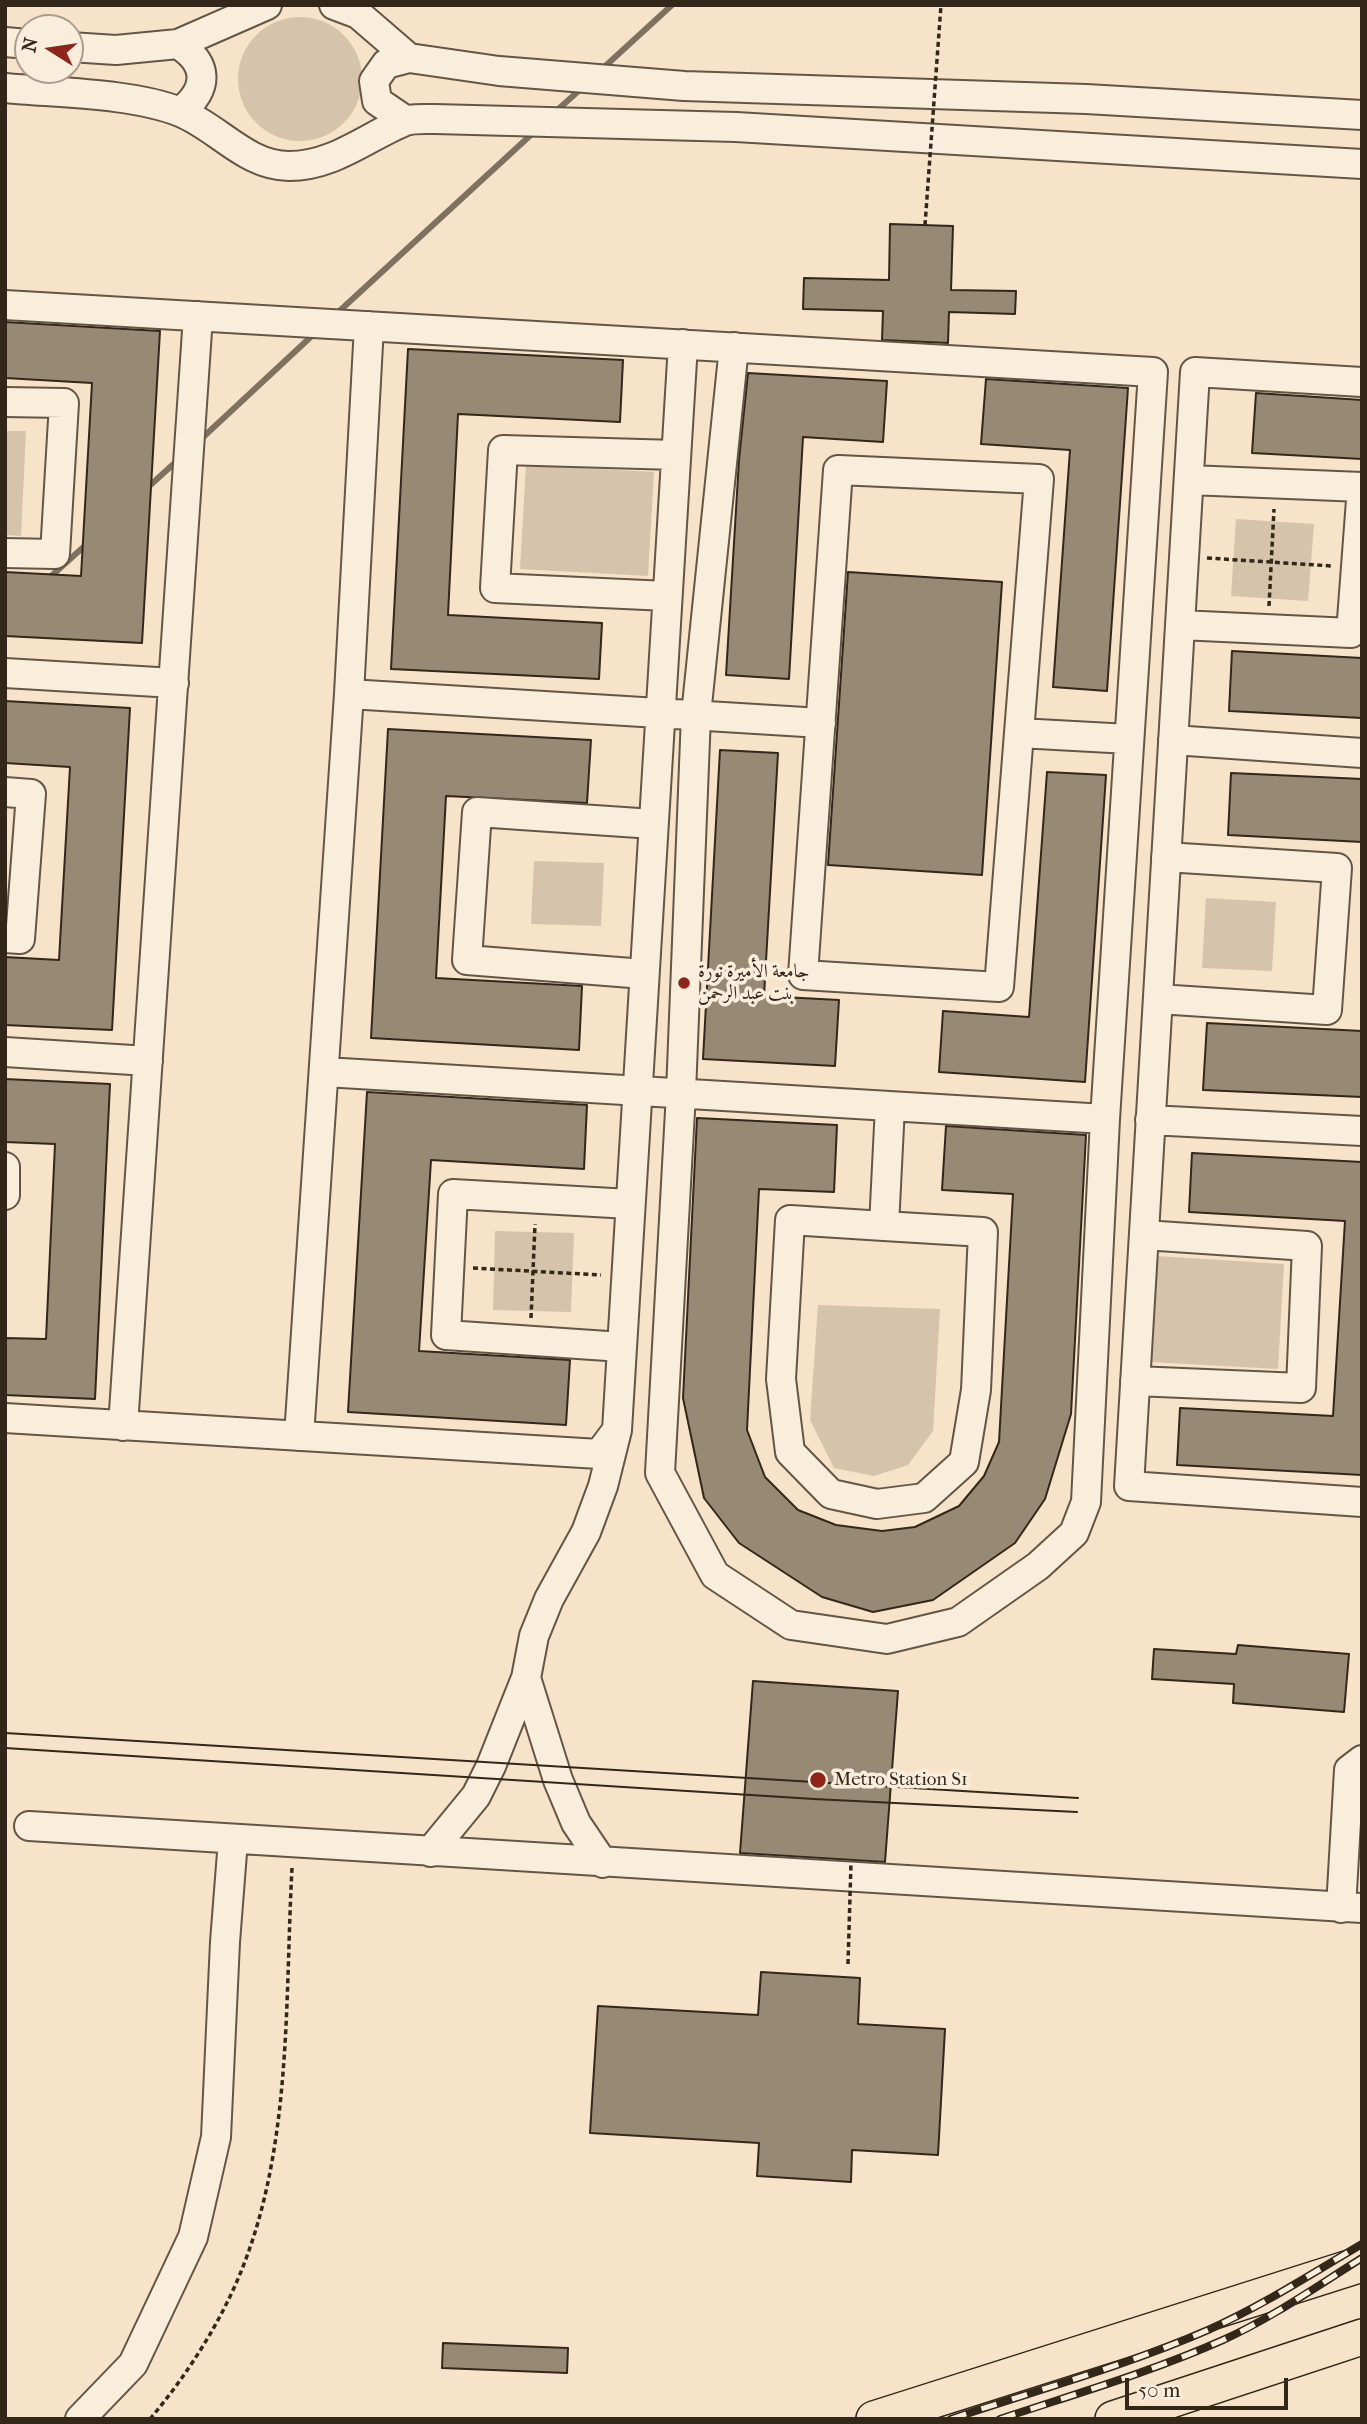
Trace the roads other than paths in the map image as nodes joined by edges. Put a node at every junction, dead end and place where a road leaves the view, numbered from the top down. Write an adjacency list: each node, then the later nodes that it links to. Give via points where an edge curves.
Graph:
1 (267, 5): 3 (street)
2 (334, 5): 5 (street, via 358,14)
3 (178, 44): 4 (street); 7 (street, via 193,54 201,67 201,86 193,102)
4 (84, 48)
5 (409, 58): 8 (street, via 499,71 684,86 1086,99); 9 (street, via 386,64 374,81 377,101)
6 (5, 89): 7 (street, via 124,100)
7 (180, 112): 9 (street, via 248,155 288,166 325,161)
8 (1362, 115)
9 (405, 120): 10 (street, via 736,127)
10 (1362, 164)
11 (5, 304): 12 (street)
12 (198, 316): 13 (street); 24 (street)
13 (369, 326): 14 (street); 25 (street)
14 (683, 344): 15 (street); 18 (street)
15 (734, 347): 27 (street); 30 (street, via 1153,372)
16 (1362, 382): 19 (street, via 1195,372)
17 (5, 402): 20 (street, via 64,404 55,554)
18 (676, 455): 21 (street); 21 (street, via 503,450 495,588)
19 (1189, 480): 22 (street); 22 (street, via 1362,487 1351,634)
20 (5, 553)
21 (667, 596): 26 (street)
22 (1180, 625): 31 (street)
23 (5, 673): 24 (street)
24 (174, 683): 40 (street)
25 (349, 694): 26 (street); 41 (street)
26 (660, 713): 27 (street); 34 (street)
27 (696, 715): 28 (street); 43 (street)
28 (821, 723): 29 (street, via 803,975 999,987); 29 (street, via 838,470 1039,479)
29 (1019, 733): 30 (street)
30 (1129, 739): 45 (street)
31 (1173, 740): 32 (street); 35 (street)
32 (1362, 753)
33 (5, 792): 36 (street, via 31,794 20,939)
34 (653, 824): 37 (street); 37 (street, via 477,812 467,960)
35 (1166, 857): 38 (street); 38 (street, via 1337,868 1327,1010)
36 (5, 938)
37 (644, 974): 42 (street)
38 (1158, 999): 46 (street)
39 (5, 1052): 40 (street)
40 (148, 1061): 56 (street)
41 (325, 1072): 42 (street); 58 (street)
42 (637, 1091): 43 (street); 50 (street)
43 (681, 1093): 44 (street); 45 (street, via 660,1473 715,1575 791,1625 887,1639 958,1622 1038,1566 1074,1533 1086,1502)
44 (890, 1106): 45 (street); 51 (street)
45 (1105, 1119)
46 (1150, 1119): 47 (street); 52 (street)
47 (1362, 1131)
48 (5, 1167): 49 (street)
49 (5, 1195)
50 (630, 1204): 53 (street); 53 (street, via 453,1194 446,1335)
51 (884, 1226): 51 (street, via 790,1220 781,1379 790,1452 831,1494 877,1504 924,1498 964,1462 975,1390 983,1232)
52 (1144, 1235): 54 (street); 54 (street, via 1307,1246 1301,1388)
53 (622, 1347): 57 (street)
54 (1135, 1381): 59 (street, via 1129,1486)
55 (5, 1418): 56 (street)
56 (123, 1426): 58 (street)
57 (617, 1430): 58 (street, via 599,1454); 60 (street, via 586,1532 534,1636)
58 (299, 1436)
59 (1362, 1502)
60 (526, 1678): 64 (street, via 476,1796); 65 (street, via 571,1812)
61 (1362, 1760): 66 (street, via 1349,1770)
62 (29, 1826): 63 (street)
63 (233, 1840): 64 (street); 71 (street, via 216,2137 193,2237 133,2364)
64 (430, 1852): 65 (street)
65 (603, 1863): 66 (street)
66 (1351, 1908)
67 (1362, 2258): 69 (main road)
68 (1362, 2264): 69 (main road)
69 (1258, 2295): 72 (main road)
70 (1362, 2339): 73 (main road)
71 (80, 2419)
72 (874, 2419)
73 (1113, 2419)

